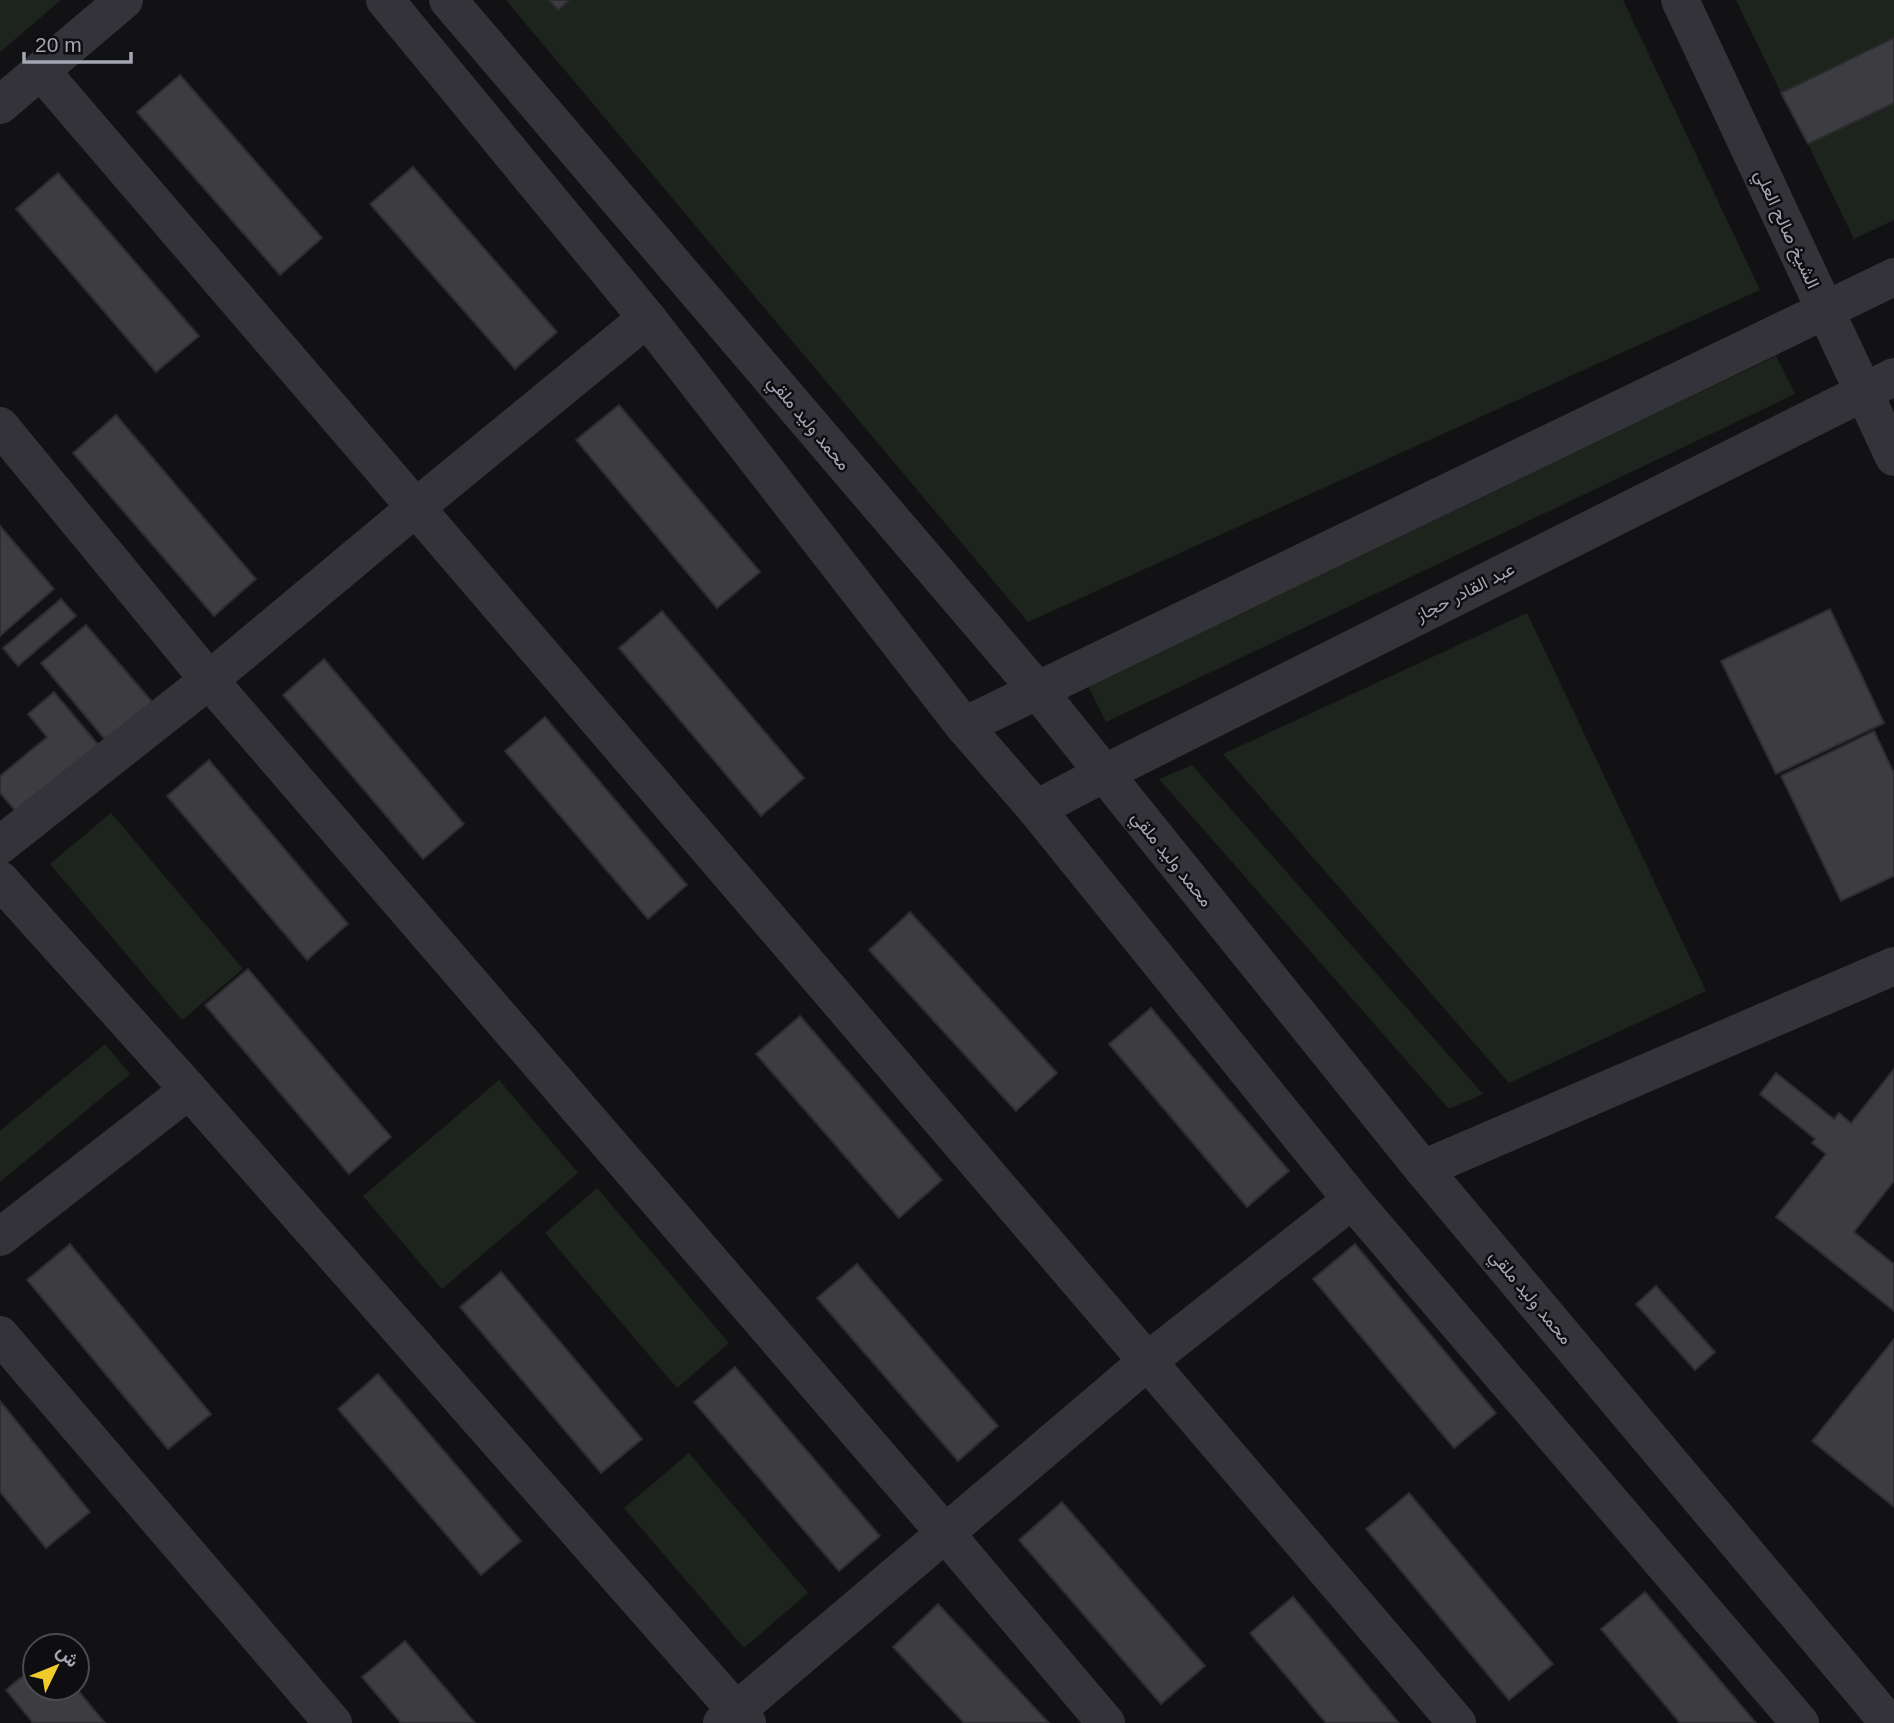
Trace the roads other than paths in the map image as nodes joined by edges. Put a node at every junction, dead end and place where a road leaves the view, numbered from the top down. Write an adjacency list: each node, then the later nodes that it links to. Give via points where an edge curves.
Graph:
1 (124, 0): 5 (street)
2 (384, 0): 9 (street)
3 (448, 0): 15 (street, محمد وليد ملقي)
4 (1680, 0): 8 (street, الشيخ صالح العلي)
5 (41, 71): 6 (street); 13 (street)
6 (0, 105)
7 (1894, 276): 8 (street)
8 (1825, 310): 10 (street, الشيخ صالح العلي); 15 (street)
9 (647, 318): 13 (street); 16 (street)
10 (1878, 384): 12 (street, الشيخ صالح العلي); 17 (street, عبد القادر حجاز)
11 (0, 426): 14 (street)
12 (1894, 457)
13 (414, 509): 14 (street); 27 (street)
14 (209, 680): 19 (street); 28 (street)
15 (1038, 691): 16 (street); 17 (street, محمد وليد ملقي)
16 (964, 726): 18 (street)
17 (1103, 774): 18 (street, عبد القادر حجاز); 23 (street, محمد وليد ملقي)
18 (1036, 809): 24 (street)
19 (0, 845)
20 (0, 880): 22 (street)
21 (1894, 966): 23 (street)
22 (189, 1090): 25 (street); 29 (street)
23 (1423, 1170): 34 (street, محمد وليد ملقي)
24 (1352, 1200): 27 (street); 33 (street)
25 (0, 1237)
26 (0, 1335): 30 (street)
27 (1149, 1360): 28 (street); 32 (street)
28 (945, 1533): 29 (street); 31 (street)
29 (735, 1719)
30 (333, 1723)
31 (1107, 1723)
32 (1457, 1723)
33 (1800, 1723)
34 (1889, 1723)

